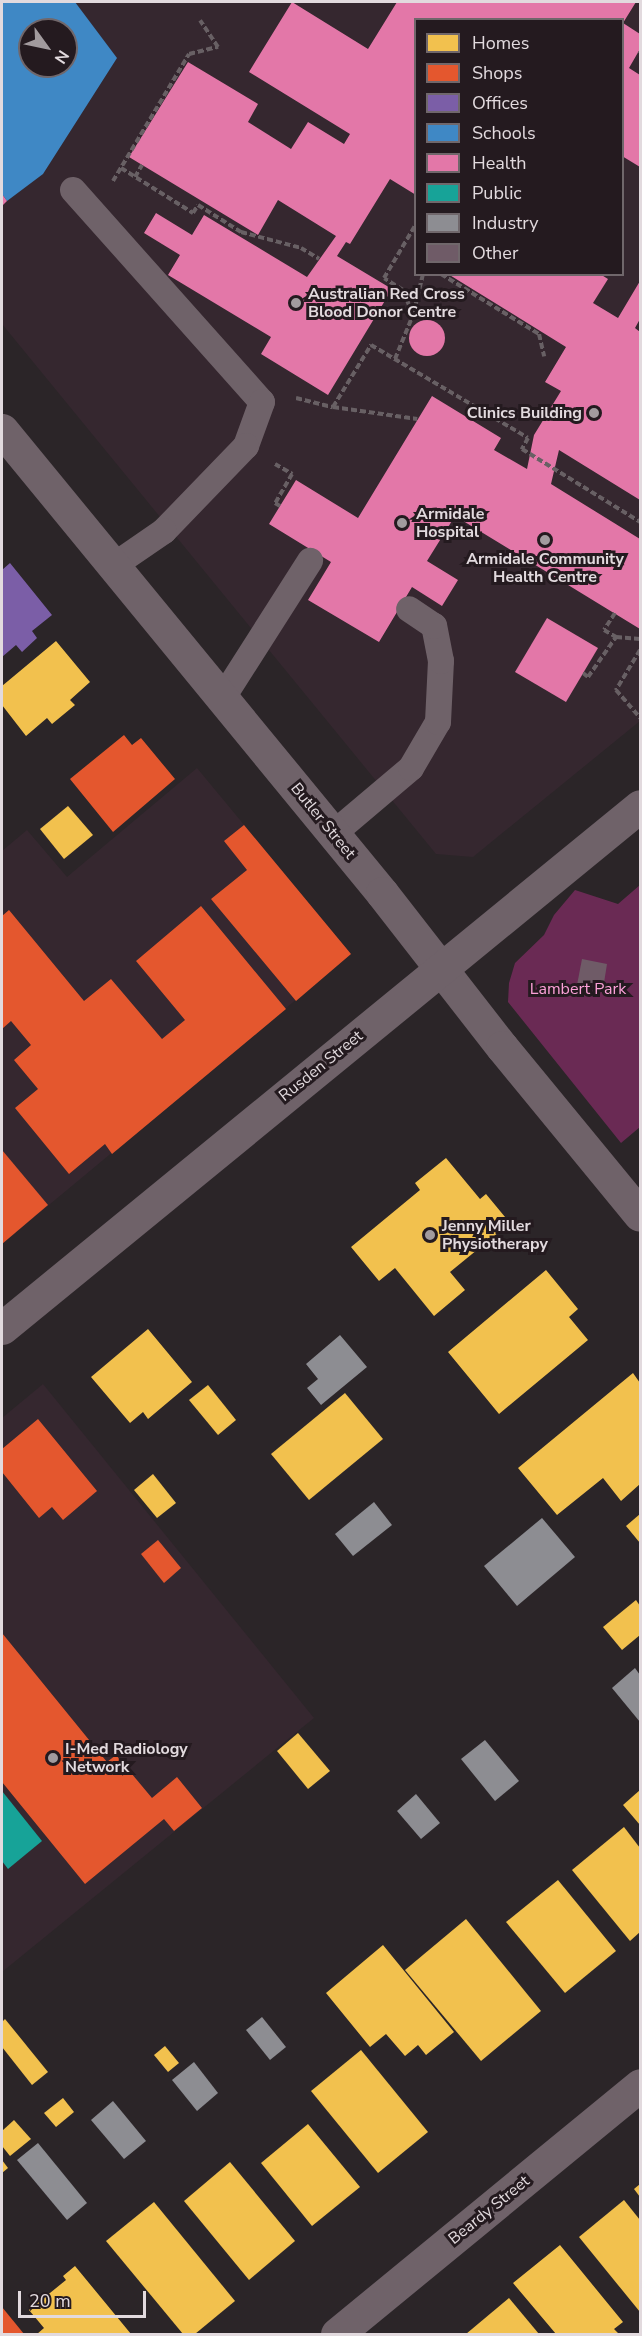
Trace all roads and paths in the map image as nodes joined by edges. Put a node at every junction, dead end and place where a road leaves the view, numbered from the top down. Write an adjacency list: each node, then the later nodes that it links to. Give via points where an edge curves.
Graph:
1 (200, 20): 3 (path, via 218,47 189,54)
2 (142, 165): 4 (path)
3 (121, 168): 4 (path); 5 (path)
4 (135, 177): 8 (path, via 193,213 198,206 241,232 301,248)
5 (110, 186)
6 (73, 190): 22 (lane, via 262,402 246,446 164,531)
7 (414, 227): 11 (path, via 382,281 403,290)
8 (319, 259)
9 (422, 276): 11 (path)
10 (444, 276): 12 (path, via 538,334)
11 (412, 315): 13 (path)
12 (544, 356)
13 (395, 359): 15 (path, via 371,345); 20 (path, via 528,438 522,449)
14 (290, 396): 15 (path)
15 (333, 408): 16 (path)
16 (417, 419)
17 (5, 440): 22 (street, Butler Street)
18 (266, 458): 19 (path, via 292,474 274,502)
19 (280, 506)
20 (640, 522)
21 (310, 561): 29 (lane)
22 (113, 566): 29 (street, Butler Street)
23 (409, 609): 32 (lane, via 434,626 441,661 438,722 411,768)
24 (615, 613): 25 (path, via 604,630)
25 (616, 638): 26 (path); 28 (path, via 588,677)
26 (640, 639)
27 (640, 650): 30 (path, via 616,690)
28 (583, 674)
29 (222, 699): 32 (street, Butler Street)
30 (640, 718)
31 (640, 806): 33 (street, Rusden Street)
32 (333, 834): 33 (street, Butler Street)
33 (442, 967): 34 (street, Butler Street, via 502,1047); 35 (street, Rusden Street)
34 (640, 1215)
35 (2, 1328)
36 (640, 2085): 37 (street, Beardy Street)
37 (337, 2334)

